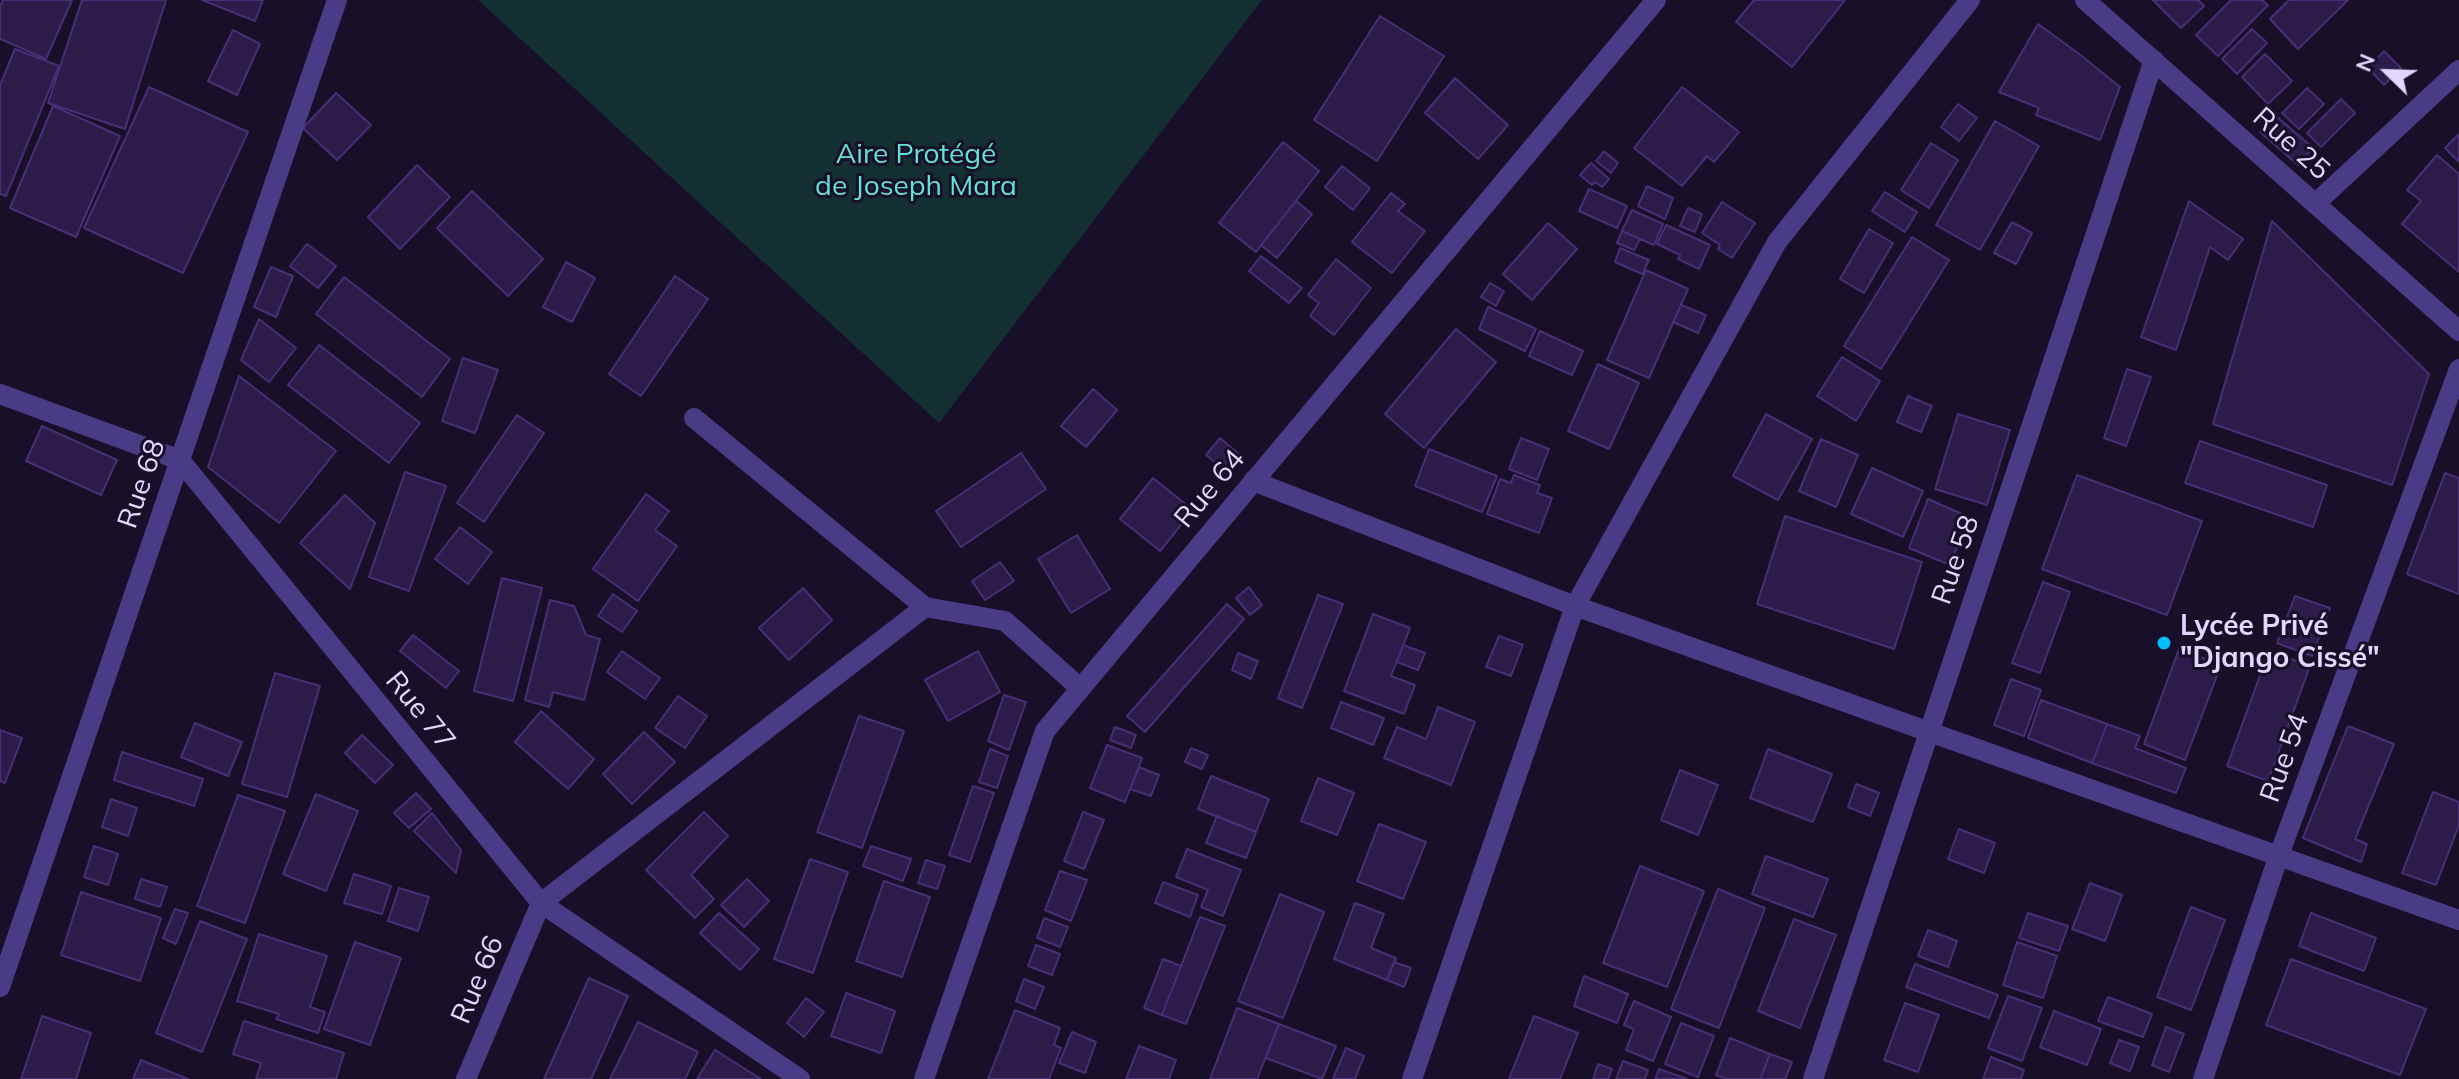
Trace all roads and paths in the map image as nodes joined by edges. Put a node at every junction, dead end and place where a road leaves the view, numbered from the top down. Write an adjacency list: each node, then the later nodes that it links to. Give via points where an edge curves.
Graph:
1 (337, 0): 12 (street, Rue 68)
2 (1656, 0): 13 (street, Rue 64)
3 (1970, 0): 14 (street, via 1777,242)
4 (2085, 0): 5 (street, Rue 25)
5 (2154, 60): 7 (street, Rue 25); 17 (street, Rue 58)
6 (2459, 70): 7 (street)
7 (2315, 204): 8 (street, Rue 25)
8 (2459, 331)
9 (2459, 369): 18 (street, Rue 54)
10 (0, 394): 12 (street)
11 (694, 418): 15 (street)
12 (180, 460): 19 (street, Rue 77); 21 (street, Rue 68)
13 (1253, 481): 14 (street); 16 (street, Rue 64)
14 (1575, 606): 17 (street); 25 (street)
15 (925, 607): 16 (street, via 1005,621); 19 (street)
16 (1080, 688): 24 (street, Rue 64, via 1045,731)
17 (1928, 731): 18 (street); 26 (street, Rue 58)
18 (2279, 855): 20 (street); 27 (street, Rue 54)
19 (541, 903): 22 (street, Rue 66); 23 (street, Rue 77)
20 (2459, 920)
21 (0, 987)
22 (466, 1079)
23 (800, 1079)
24 (924, 1079)
25 (1412, 1079)
26 (1813, 1079)
27 (2203, 1079)

